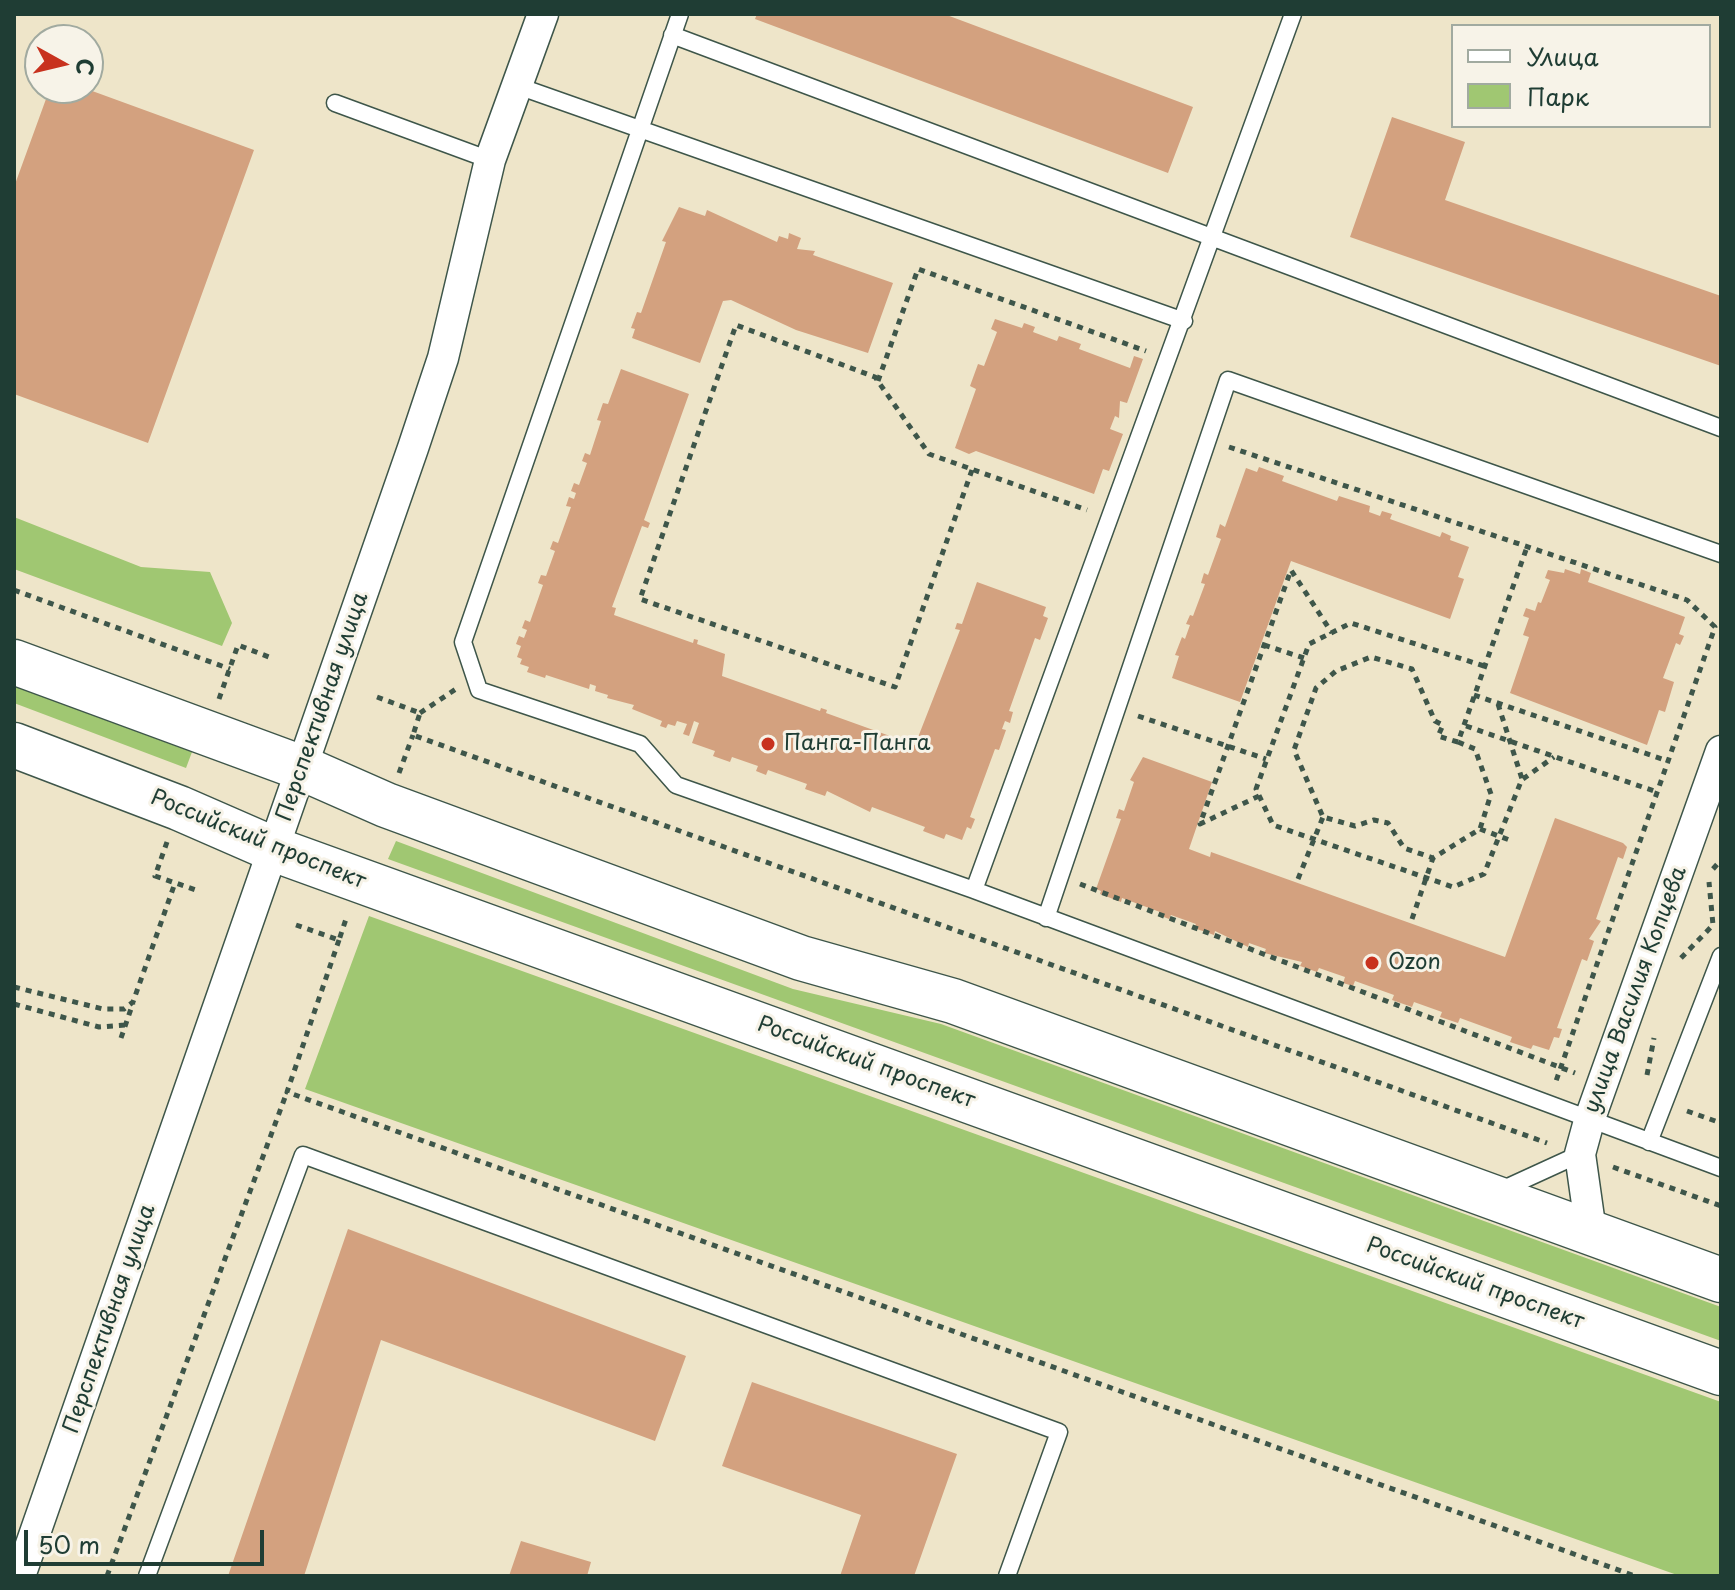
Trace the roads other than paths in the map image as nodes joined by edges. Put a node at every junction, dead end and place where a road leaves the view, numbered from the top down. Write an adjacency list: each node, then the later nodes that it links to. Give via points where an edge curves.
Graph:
1 (543, 14): 5 (street, Перспективная улица)
2 (680, 14): 4 (lane)
3 (1293, 14): 9 (lane)
4 (672, 35): 7 (lane); 9 (lane)
5 (515, 85): 7 (lane); 8 (street, Перспективная улица)
6 (335, 103): 8 (lane)
7 (642, 131): 10 (lane); 18 (lane, via 463,642 479,690 640,744 676,785)
8 (490, 160): 16 (street, Перспективная улица, via 443,358)
9 (1213, 237): 10 (lane); 11 (lane)
10 (1184, 321): 18 (lane)
11 (1721, 428)
12 (1721, 554): 19 (lane, via 1228,380)
13 (14, 662): 16 (main road)
14 (14, 745): 17 (main road, Российский проспект)
15 (1721, 751): 21 (street, улица Василия Копцева)
16 (302, 768): 17 (street, Перспективная улица); 25 (main road, via 398,810 801,958 953,1001)
17 (273, 849): 28 (main road, Российский проспект); 29 (street, Перспективная улица)
18 (974, 890): 19 (lane)
19 (1046, 918): 21 (lane)
20 (1721, 956): 22 (lane)
21 (1589, 1121): 22 (lane); 23 (street, улица Василия Копцева)
22 (1649, 1142): 24 (lane)
23 (1580, 1154): 25 (lane); 26 (street, улица Василия Копцева)
24 (1721, 1168)
25 (1489, 1195): 26 (main road)
26 (1591, 1232): 27 (main road)
27 (1721, 1280)
28 (1721, 1373)
29 (20, 1576)
30 (147, 1576): 31 (lane, via 303,1155 1059,1432)
31 (1007, 1576)

